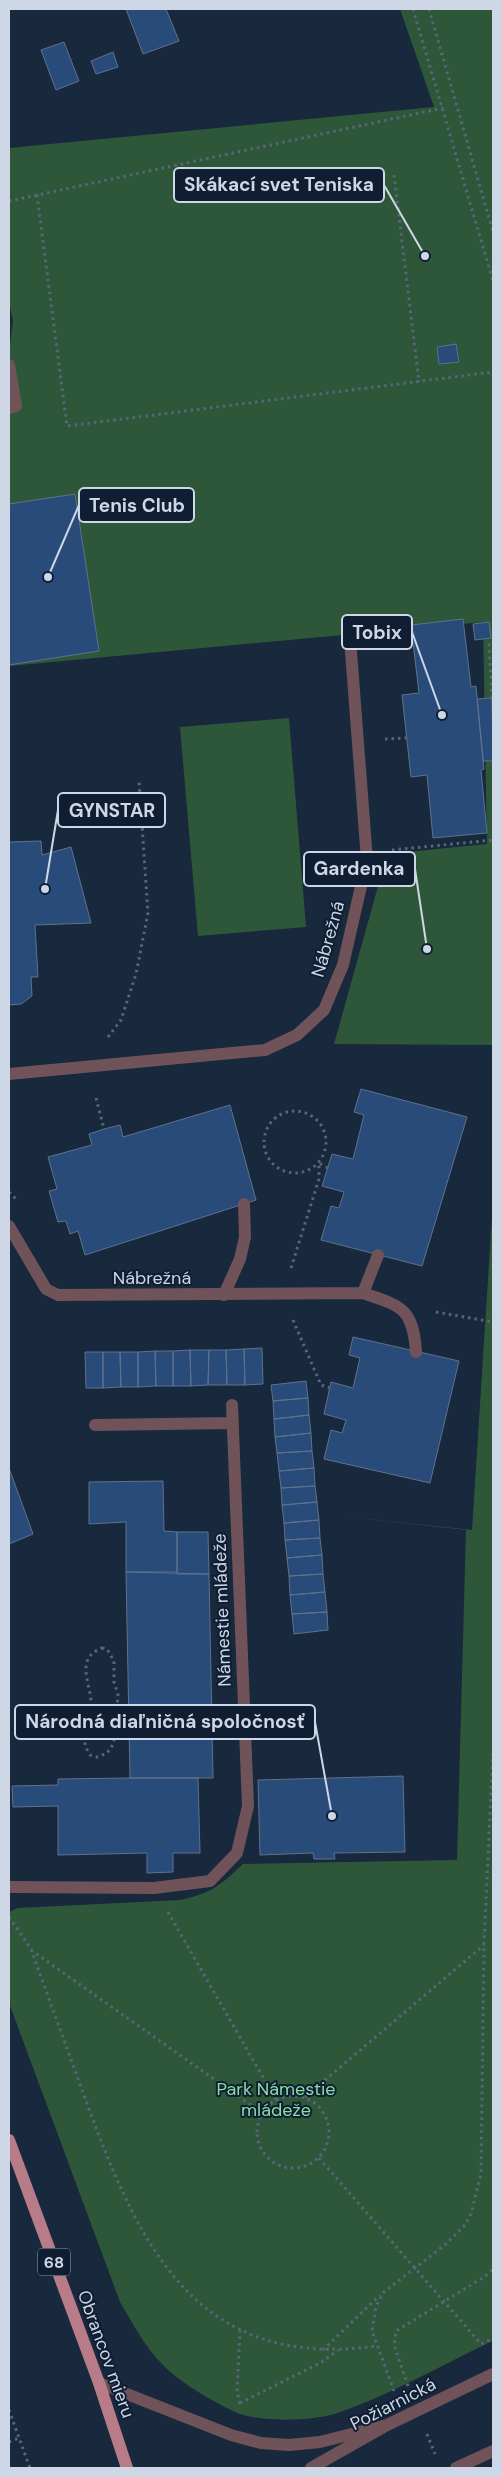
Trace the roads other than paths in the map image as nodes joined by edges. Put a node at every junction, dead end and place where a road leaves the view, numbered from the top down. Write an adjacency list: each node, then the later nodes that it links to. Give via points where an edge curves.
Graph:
1 (9, 366): 2 (street, via 16,406)
2 (9, 408)
3 (350, 639): 4 (street, Nábrežná, via 367,860 343,964 324,1010 297,1035 265,1050)
4 (9, 1074)
5 (244, 1204): 9 (street, via 245,1237 240,1259)
6 (9, 1226): 9 (street, Nábrežná, via 46,1289 58,1295)
7 (378, 1255): 8 (street)
8 (363, 1293): 9 (street, Nábrežná); 10 (street, Nábrežná, via 396,1304 409,1317)
9 (224, 1295)
10 (416, 1352)
11 (232, 1404): 12 (street, Námestie mládeže)
12 (232, 1423): 13 (street); 14 (street, Námestie mládeže, via 248,1806 237,1854 210,1880 154,1888)
13 (95, 1425)
14 (9, 1887)
15 (9, 2140): 17 (main road, Obrancov mieru / 68)
16 (493, 2374): 18 (street, Požiarnická)
17 (99, 2383): 18 (street, via 232,2435 261,2443 320,2442); 20 (main road, Obrancov mieru / 68)
18 (387, 2425): 21 (street, Požiarnická)
19 (491, 2452): 22 (street)
20 (127, 2468)
21 (311, 2468)
22 (456, 2468)

